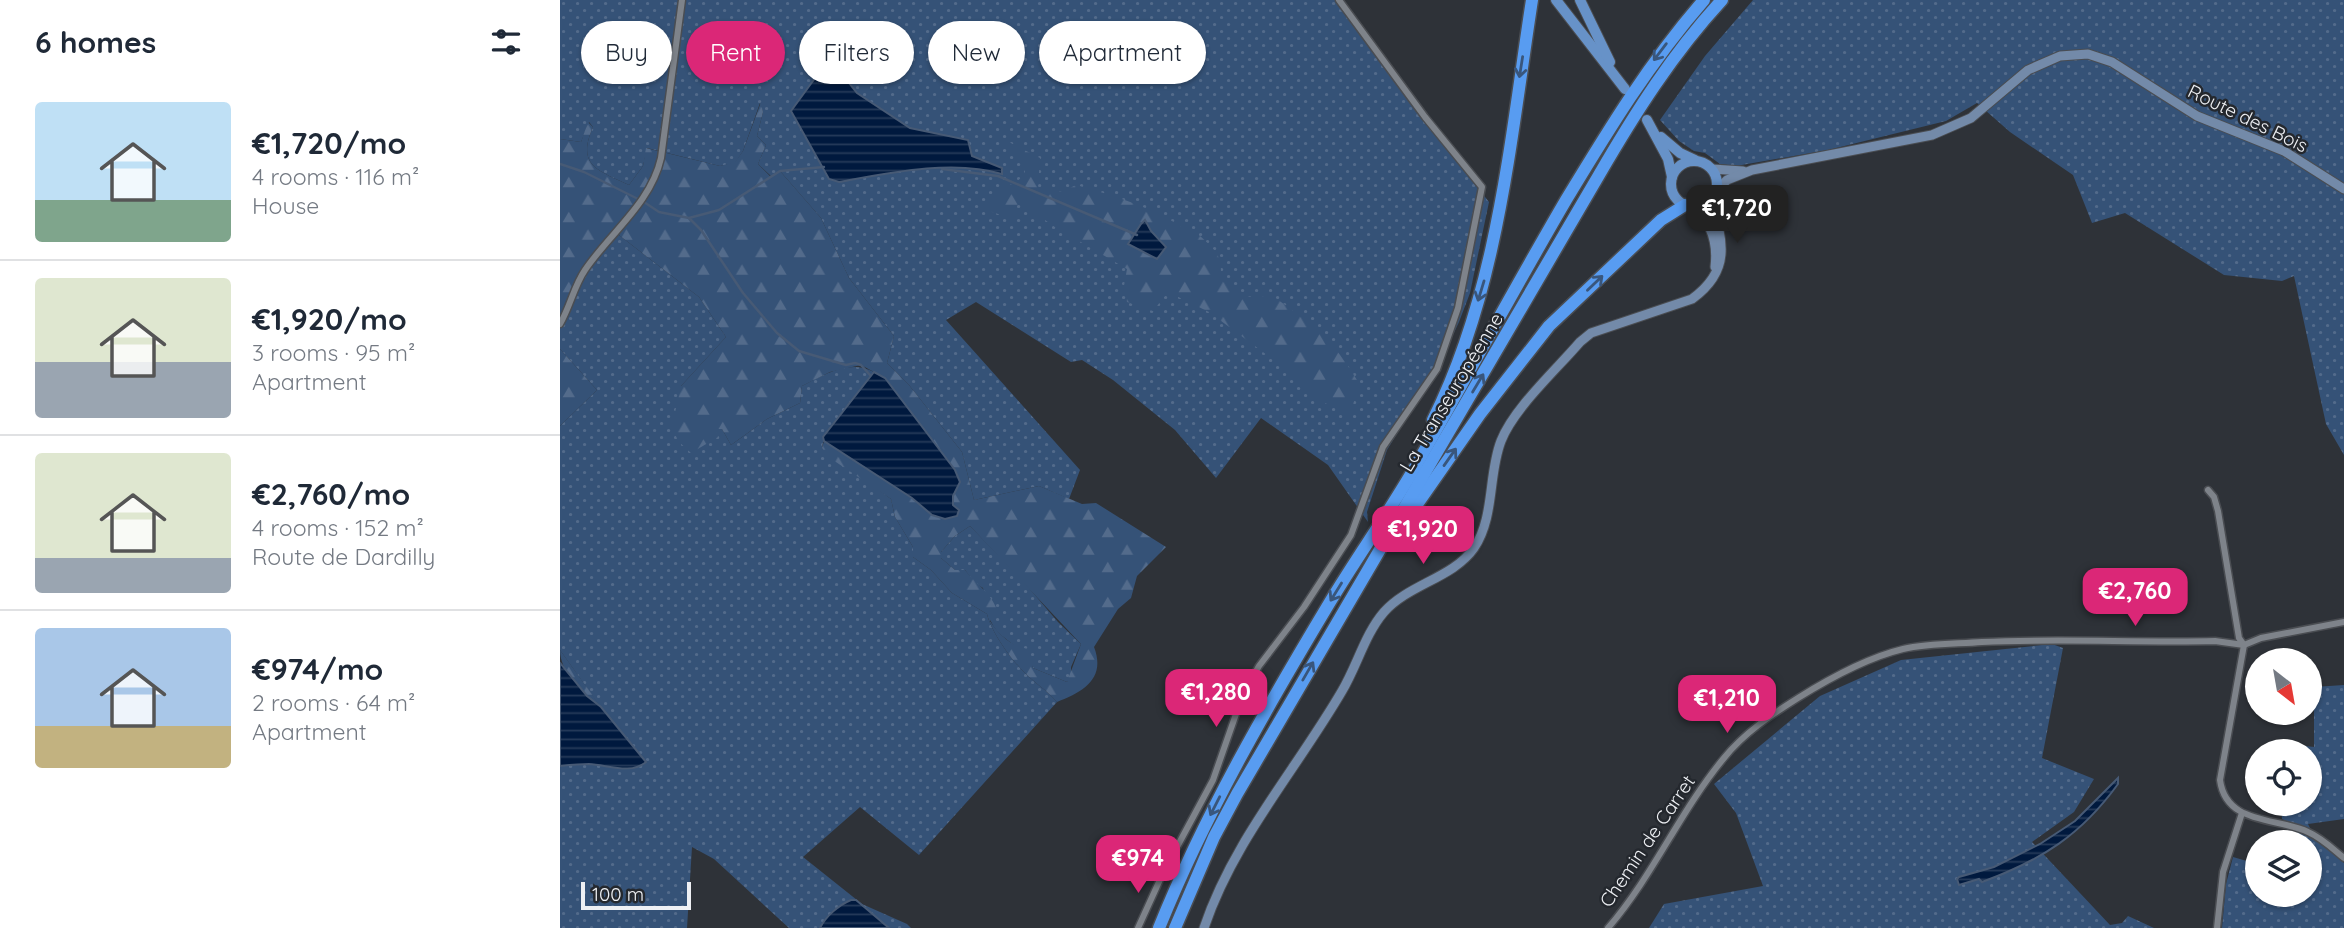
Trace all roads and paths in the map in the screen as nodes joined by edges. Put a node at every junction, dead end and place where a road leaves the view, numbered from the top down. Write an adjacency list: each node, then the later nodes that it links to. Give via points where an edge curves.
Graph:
1 (682, 0): 20 (street, via 654,180 584,272)
2 (1339, 0): 28 (street, via 1482,187 1458,308 1437,369 1383,447 1351,535 1250,681 1213,779)
3 (1532, 0): 21 (highway, one-way to 21, via 1490,257 1455,369)
4 (1556, 0): 8 (main road)
5 (1580, 0): 8 (main road)
6 (1704, 0): 21 (highway, La Transeuropéenne, one-way to 21, via 1621,108)
7 (1722, 0): 23 (highway, La Transeuropéenne, one-way to 7, via 1644,100)
8 (1618, 78): 9 (main road)
9 (1625, 89)
10 (1647, 120): 11 (main road)
11 (1653, 130): 12 (main road, via 1679,153); 15 (main road)
12 (1695, 160): 13 (main road); 15 (main road, via 1681,165)
13 (1712, 169): 14 (street, Route des Bois); 17 (main road, via 1718,181)
14 (1752, 170): 16 (street, Route des Bois, via 1948,130 1971,118 2028,70 2060,56 2088,54 2112,62 2197,116 2284,151); 17 (street, Route des Bois, via 1727,180)
15 (1672, 177): 18 (main road, via 1675,197)
16 (2344, 189)
17 (1714, 195): 18 (main road, via 1699,207); 19 (street, via 1722,255)
18 (1688, 206): 19 (street, via 1702,215 1714,238 1716,256); 23 (highway, one-way to 18, via 1411,513 1549,326 1661,220)
19 (1710, 282): 31 (street, via 1681,304 1591,333 1513,418 1498,450 1486,517 1474,548 1401,596 1380,616 1342,691 1236,856)
20 (560, 324)
21 (1412, 472): 29 (highway, La Transeuropéenne, one-way to 29, via 1330,602 1234,771 1186,863)
22 (2208, 490): 25 (street, via 2218,511 2239,638)
23 (1393, 526): 30 (highway, La Transeuropéenne, one-way to 23, via 1237,794)
24 (2344, 622): 25 (street)
25 (2244, 645): 26 (street, via 2220,780 2225,797); 32 (street, Chemin de Carret, via 2035,640 1925,646 1875,659 1772,714 1726,755)
26 (2242, 813): 27 (street, via 2308,831); 33 (street, via 2223,873)
27 (2344, 858)
28 (1138, 928)
29 (1159, 928)
30 (1175, 928)
31 (1204, 928)
32 (1608, 928)
33 (2217, 928)

